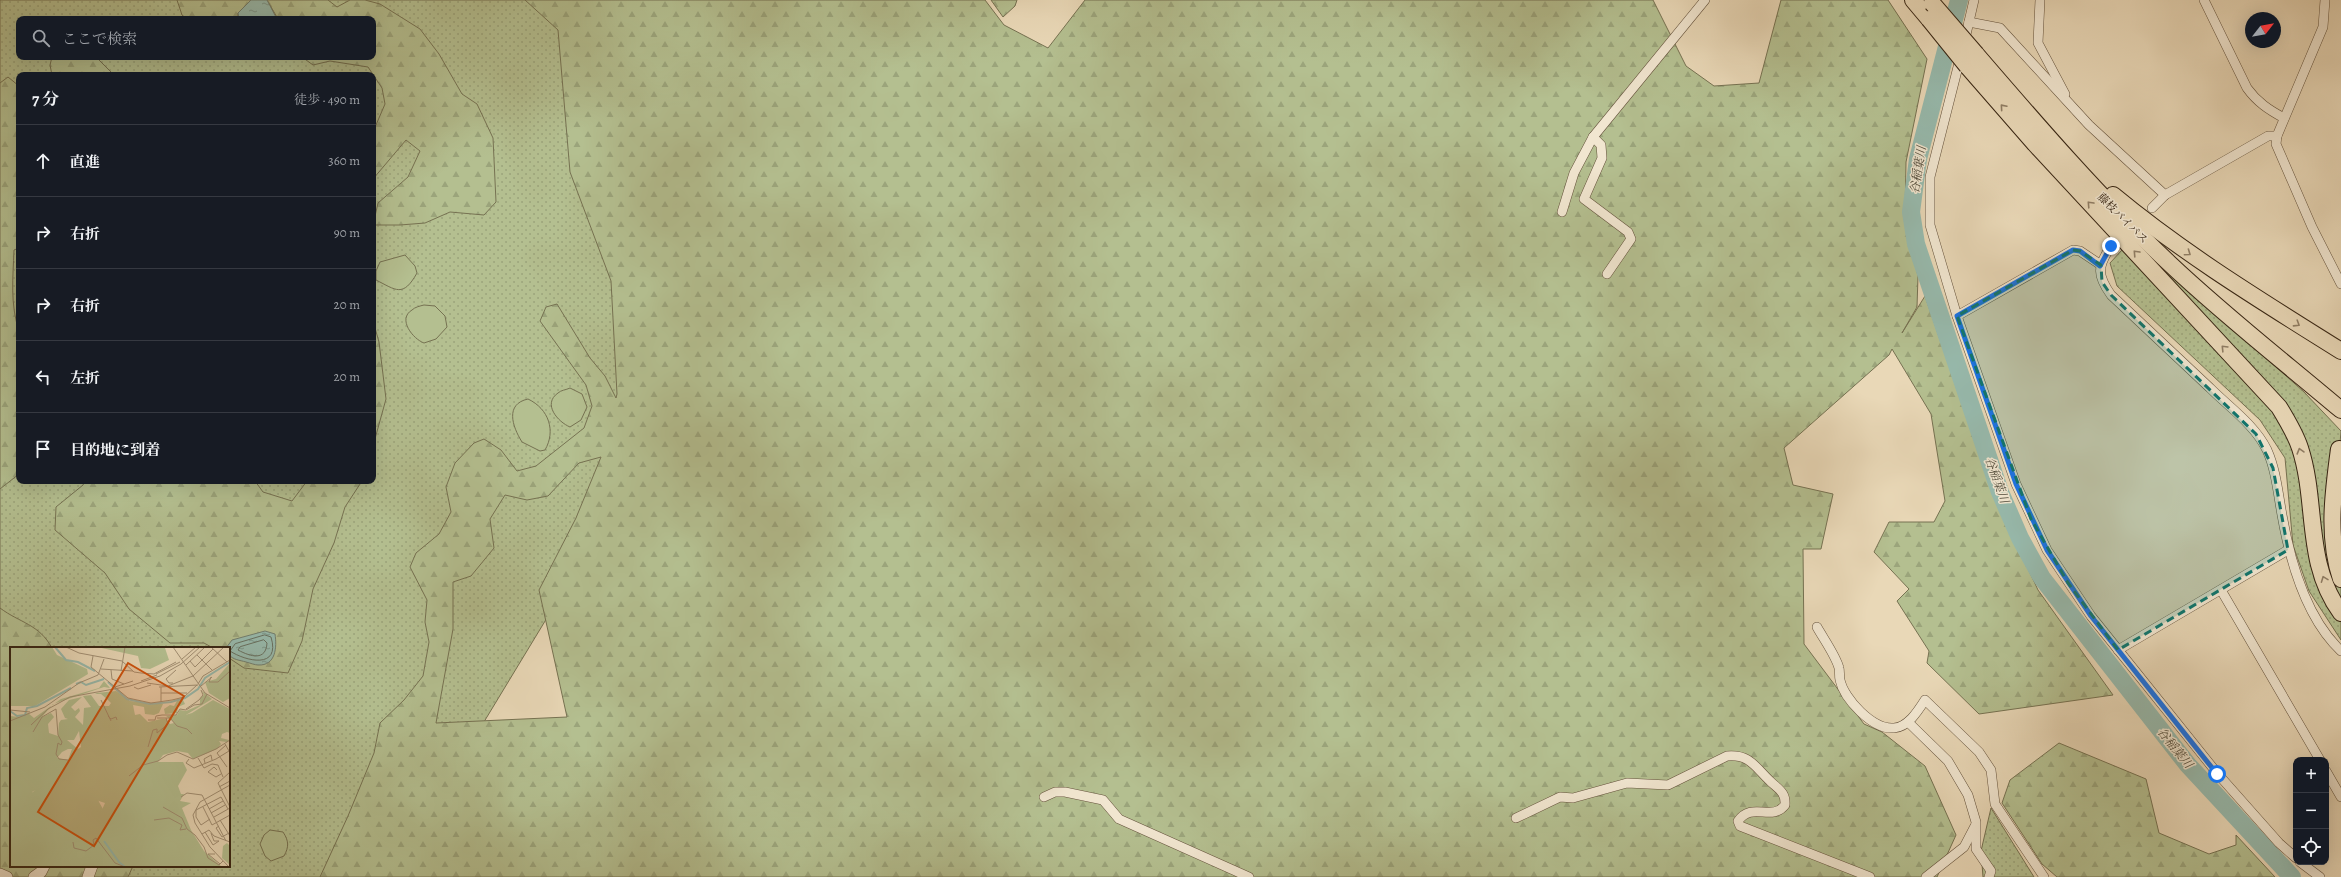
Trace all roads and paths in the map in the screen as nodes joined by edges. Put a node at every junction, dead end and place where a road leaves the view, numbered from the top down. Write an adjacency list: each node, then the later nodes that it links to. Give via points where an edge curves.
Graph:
1 (1705, 0): 13 (street)
2 (1913, 0): 9 (highway, bridge, via 1928,19)
3 (1974, 0): 8 (street)
4 (2040, 0): 10 (street, via 2038,43)
5 (2204, 0): 11 (street, via 2247,88 2266,108)
6 (2325, 0): 11 (street, via 2323,27)
7 (1931, 2): 9 (highway, 藤枝バイパス, bridge)
8 (1969, 22): 10 (street, via 2000,28); 22 (street, via 1930,178 1929,200 1930,225)
9 (1971, 60): 14 (highway, 藤枝バイパス); 29 (highway, one-way to 9, via 2328,590 2315,553 2300,448 2279,407 2076,189)
10 (2068, 102): 15 (street, via 2089,125)
11 (2284, 118): 12 (street)
12 (2276, 136): 15 (street, via 2268,136); 21 (street, via 2276,144 2309,220)
13 (1593, 137): 17 (street, via 1574,172); 20 (street, via 1601,145 1602,158 1584,199 1628,232 1631,239)
14 (2055, 146): 23 (highway, one-way to 23, via 2157,231 2219,274); 24 (highway, 藤枝バイパス, via 2134,230 2211,301)
15 (2166, 195): 16 (street)
16 (2152, 208)
17 (1562, 212)
18 (2111, 246): 19 (street)
19 (2100, 266): 22 (street, via 2080,251 2073,250); 26 (street, via 2102,282 2111,295 2256,434 2266,449 2273,468)
20 (1606, 274)
21 (2341, 284)
22 (1957, 316): 31 (street, via 2016,484 2031,519 2068,583)
23 (2341, 351)
24 (2341, 410)
25 (2339, 449): 27 (highway, via 2333,488 2332,520 2333,543)
26 (2288, 550): 28 (street); 32 (street, via 2306,600)
27 (2341, 579)
28 (2221, 590): 31 (street); 34 (street)
29 (2341, 613)
30 (1817, 627): 33 (street, via 1840,668 1839,679 1842,686 1867,718 1883,727 1895,728)
31 (2118, 650): 40 (street, via 2217,774 2279,844)
32 (2341, 651)
33 (1908, 722): 39 (street, via 1948,761 1968,795); 52 (street, via 1925,700 1979,752 1991,770 1995,804)
34 (2318, 757)
35 (2329, 776): 37 (street)
36 (1044, 797): 48 (street, via 1055,792 1065,792 1103,800 1119,819)
37 (2341, 797)
38 (1516, 818): 49 (street, via 1560,797 1573,798 1627,783 1668,785 1727,756 1737,755 1756,764 1770,781 1780,788 1786,798 1785,805 1776,812 1750,811 1743,814 1738,820 1740,826)
39 (1976, 822): 50 (street, via 1964,848); 51 (street, via 1976,849 1991,871)
40 (2293, 856)
41 (2304, 865): 53 (street)
42 (44, 867): 46 (street)
43 (92, 867): 47 (street)
44 (0, 874): 45 (street)
45 (7, 877)
46 (34, 877)
47 (88, 877)
48 (1249, 877)
49 (1870, 877)
50 (1926, 877)
51 (1989, 877)
52 (2044, 877)
53 (2320, 877)

